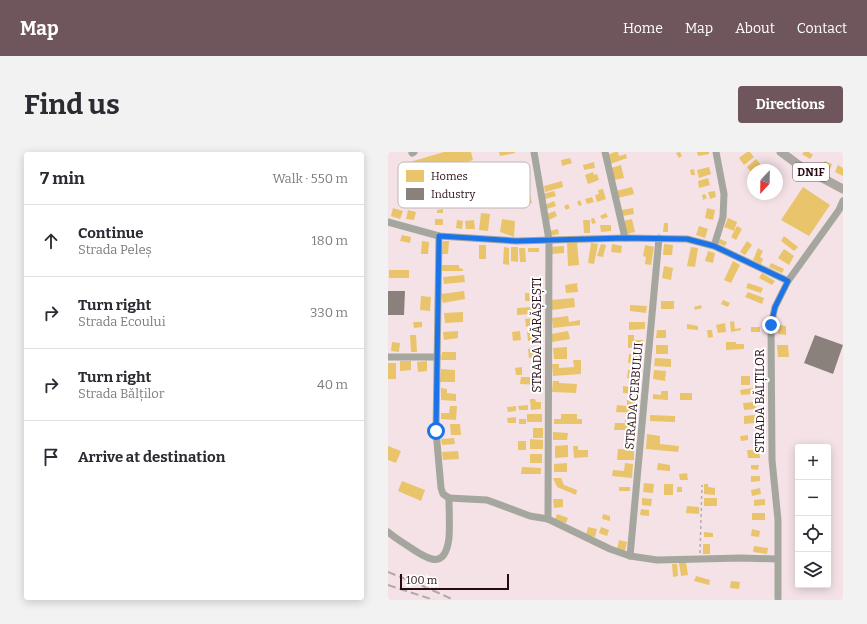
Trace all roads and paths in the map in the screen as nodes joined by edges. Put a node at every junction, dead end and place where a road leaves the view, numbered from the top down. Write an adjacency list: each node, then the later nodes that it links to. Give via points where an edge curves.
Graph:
1 (534, 152): 11 (street, STRADA MĂRĂȘEȘTI)
2 (605, 152): 9 (street)
3 (716, 152): 12 (street, via 724,194 723,217)
4 (781, 152): 5 (main road, DN1F, via 800,166)
5 (843, 189)
6 (843, 201): 13 (street, STRADA BĂLȚILOR)
7 (388, 222): 8 (street)
8 (439, 236): 11 (street, via 516,241); 14 (street)
9 (625, 238): 10 (street); 11 (street)
10 (659, 238): 12 (street, via 687,239); 20 (street, STRADA CERBULUI)
11 (548, 240): 18 (street, STRADA MĂRĂȘEȘTI)
12 (714, 246): 13 (street)
13 (788, 281): 22 (street, STRADA BĂLȚILOR, via 775,307 771,325 772,453 778,520)
14 (437, 357): 15 (street); 17 (street, via 436,431 441,488 443,494)
15 (388, 358)
16 (702, 485): 21 (path)
17 (449, 498): 18 (street, via 487,500 530,516); 19 (street, via 449,538 442,557 434,560 426,558)
18 (548, 519): 20 (street)
19 (388, 532)
20 (630, 556): 21 (street, via 657,560)
21 (700, 559): 22 (street)
22 (777, 559): 23 (street, STRADA BĂLȚILOR)
23 (778, 598)

